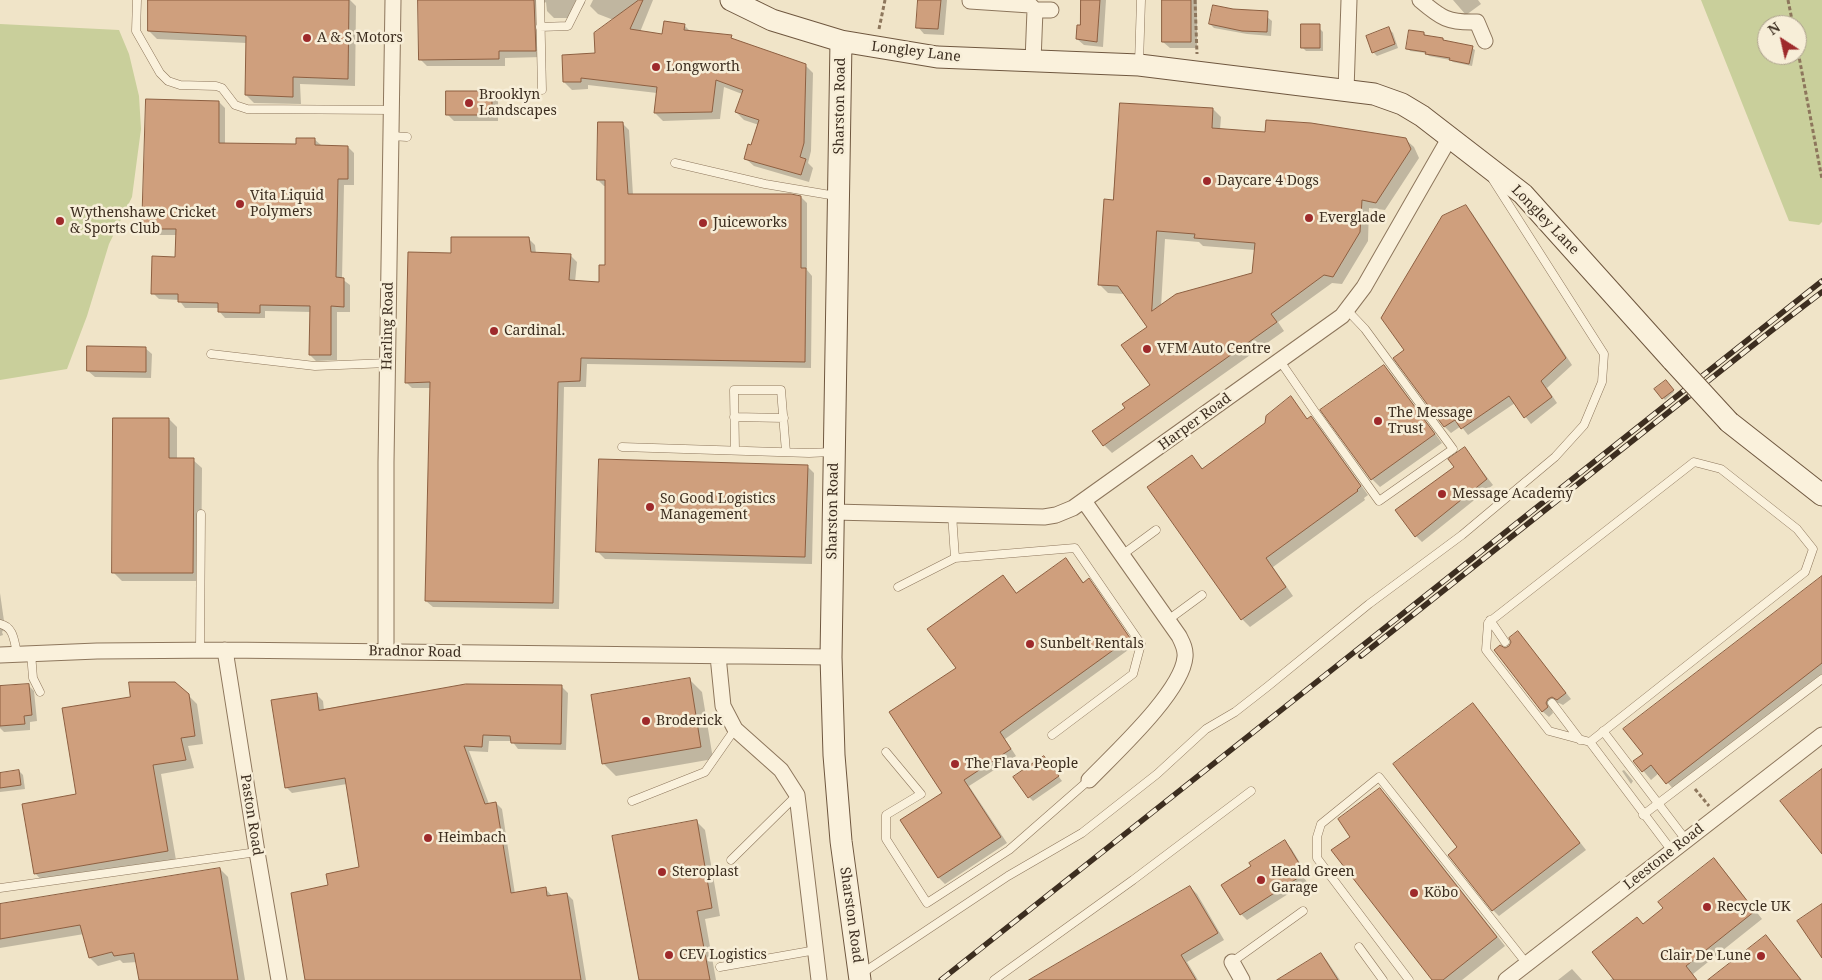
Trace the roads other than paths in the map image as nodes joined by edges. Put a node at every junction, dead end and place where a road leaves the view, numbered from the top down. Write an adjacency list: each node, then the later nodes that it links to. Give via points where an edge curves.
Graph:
1 (137, 0): 19 (lane, via 136,31 168,82 222,88 235,105 247,109)
2 (393, 0): 19 (street, Harling Road)
3 (540, 0): 12 (lane)
4 (581, 0): 12 (lane, via 568,26)
5 (731, 0): 13 (main road, Longley Lane, via 772,20)
6 (1141, 0): 16 (lane)
7 (1349, 0): 18 (street)
8 (1420, 0): 14 (street, via 1438,15 1458,23 1477,22)
9 (970, 1): 10 (street, via 1030,5)
10 (1035, 10): 11 (street); 15 (street)
11 (1051, 10)
12 (540, 27): 17 (lane)
13 (841, 41): 15 (main road, Longley Lane, via 937,57); 25 (main road, Sharston Road)
14 (1485, 41)
15 (1033, 61): 16 (main road, Longley Lane)
16 (1139, 65): 18 (main road, Longley Lane)
17 (542, 90)
18 (1346, 91): 22 (main road, Longley Lane, via 1374,94 1402,104)
19 (392, 110): 20 (street, Harling Road)
20 (391, 136): 21 (lane); 29 (street, Harling Road)
21 (407, 137)
22 (1450, 137): 23 (main road, Longley Lane); 26 (street, Harper Road, via 1364,287)
23 (1482, 162): 36 (main road, Longley Lane, bridge, via 1523,194 1730,422); 84 (lane, via 1604,354 1602,382 1584,425 1555,457 1462,535 1369,604 1248,702 1206,729 1157,774 1082,833 1008,876)
24 (675, 163): 25 (lane, via 765,184)
25 (838, 196): 35 (main road, Sharston Road)
26 (1347, 310): 28 (street, Harper Road); 28 (lane, via 1365,329 1452,449 1380,502)
27 (211, 354): 29 (lane, via 314,366)
28 (1280, 361): 37 (street, Harper Road)
29 (388, 363): 52 (street, Harling Road)
30 (734, 417): 31 (lane); 31 (lane, via 734,390 782,390); 33 (lane)
31 (784, 418): 34 (lane)
32 (622, 447): 33 (lane)
33 (735, 450): 34 (lane)
34 (786, 452): 35 (lane)
35 (834, 452): 38 (main road, Sharston Road)
36 (1822, 495)
37 (1084, 501): 40 (street, Harper Road, via 1064,512 1044,517); 42 (street)
38 (833, 512): 40 (street, Harper Road); 56 (main road, Sharston Road)
39 (201, 514): 50 (lane)
40 (952, 514): 43 (lane)
41 (1156, 530): 42 (lane)
42 (1122, 555): 46 (street)
43 (955, 558): 44 (lane); 62 (lane, via 1075,548 1141,644 1133,674)
44 (898, 587)
45 (1202, 595): 46 (lane)
46 (1168, 620): 67 (street, via 1184,646 1183,666 1168,693)
47 (1490, 620): 49 (lane); 61 (lane, via 1694,462 1721,469 1797,529 1813,549 1804,572); 64 (lane, via 1486,650 1549,731)
48 (0, 624): 53 (lane, via 12,631)
49 (1505, 642)
50 (200, 650): 51 (street, Bradnor Road); 53 (street, Bradnor Road)
51 (225, 650): 52 (street, Bradnor Road); 75 (street, Paston Road)
52 (386, 652): 55 (street, Bradnor Road)
53 (24, 653): 54 (street, Bradnor Road); 58 (lane)
54 (0, 655)
55 (718, 656): 56 (street, Bradnor Road); 60 (street, via 723,706)
56 (831, 657): 84 (main road, Sharston Road, via 841,841)
57 (1822, 679): 71 (lane)
58 (40, 692)
59 (1552, 703): 64 (lane)
60 (736, 729): 69 (street, via 781,770); 70 (lane, via 705,772)
61 (1603, 731): 65 (lane); 71 (lane)
62 (1052, 735)
63 (1822, 735): 73 (street, Leestone Road)
64 (1580, 740): 65 (lane)
65 (1590, 742): 72 (lane)
66 (886, 752): 67 (lane, via 921,794 886,815 886,839 927,903 1010,850)
67 (1089, 780)
68 (1251, 791): 87 (lane)
69 (797, 795): 76 (lane); 80 (street)
70 (632, 801)
71 (1659, 804): 72 (lane); 73 (lane)
72 (1643, 815): 74 (lane)
73 (1686, 840): 74 (street, Leestone Road)
74 (1672, 851): 82 (street, Leestone Road)
75 (257, 852): 77 (lane); 85 (street, Paston Road)
76 (731, 860)
77 (0, 888)
78 (1303, 911): 81 (lane)
79 (1359, 947): 89 (lane)
80 (816, 950): 83 (lane); 86 (street)
81 (1232, 962): 88 (street)
82 (1527, 964): 90 (lane, via 1379,777 1321,824 1317,858); 91 (street, Leestone Road)
83 (720, 967)
84 (859, 977)
85 (279, 980)
86 (819, 980)
87 (994, 980)
88 (1242, 980)
89 (1383, 980)
90 (1409, 980)
91 (1506, 980)

